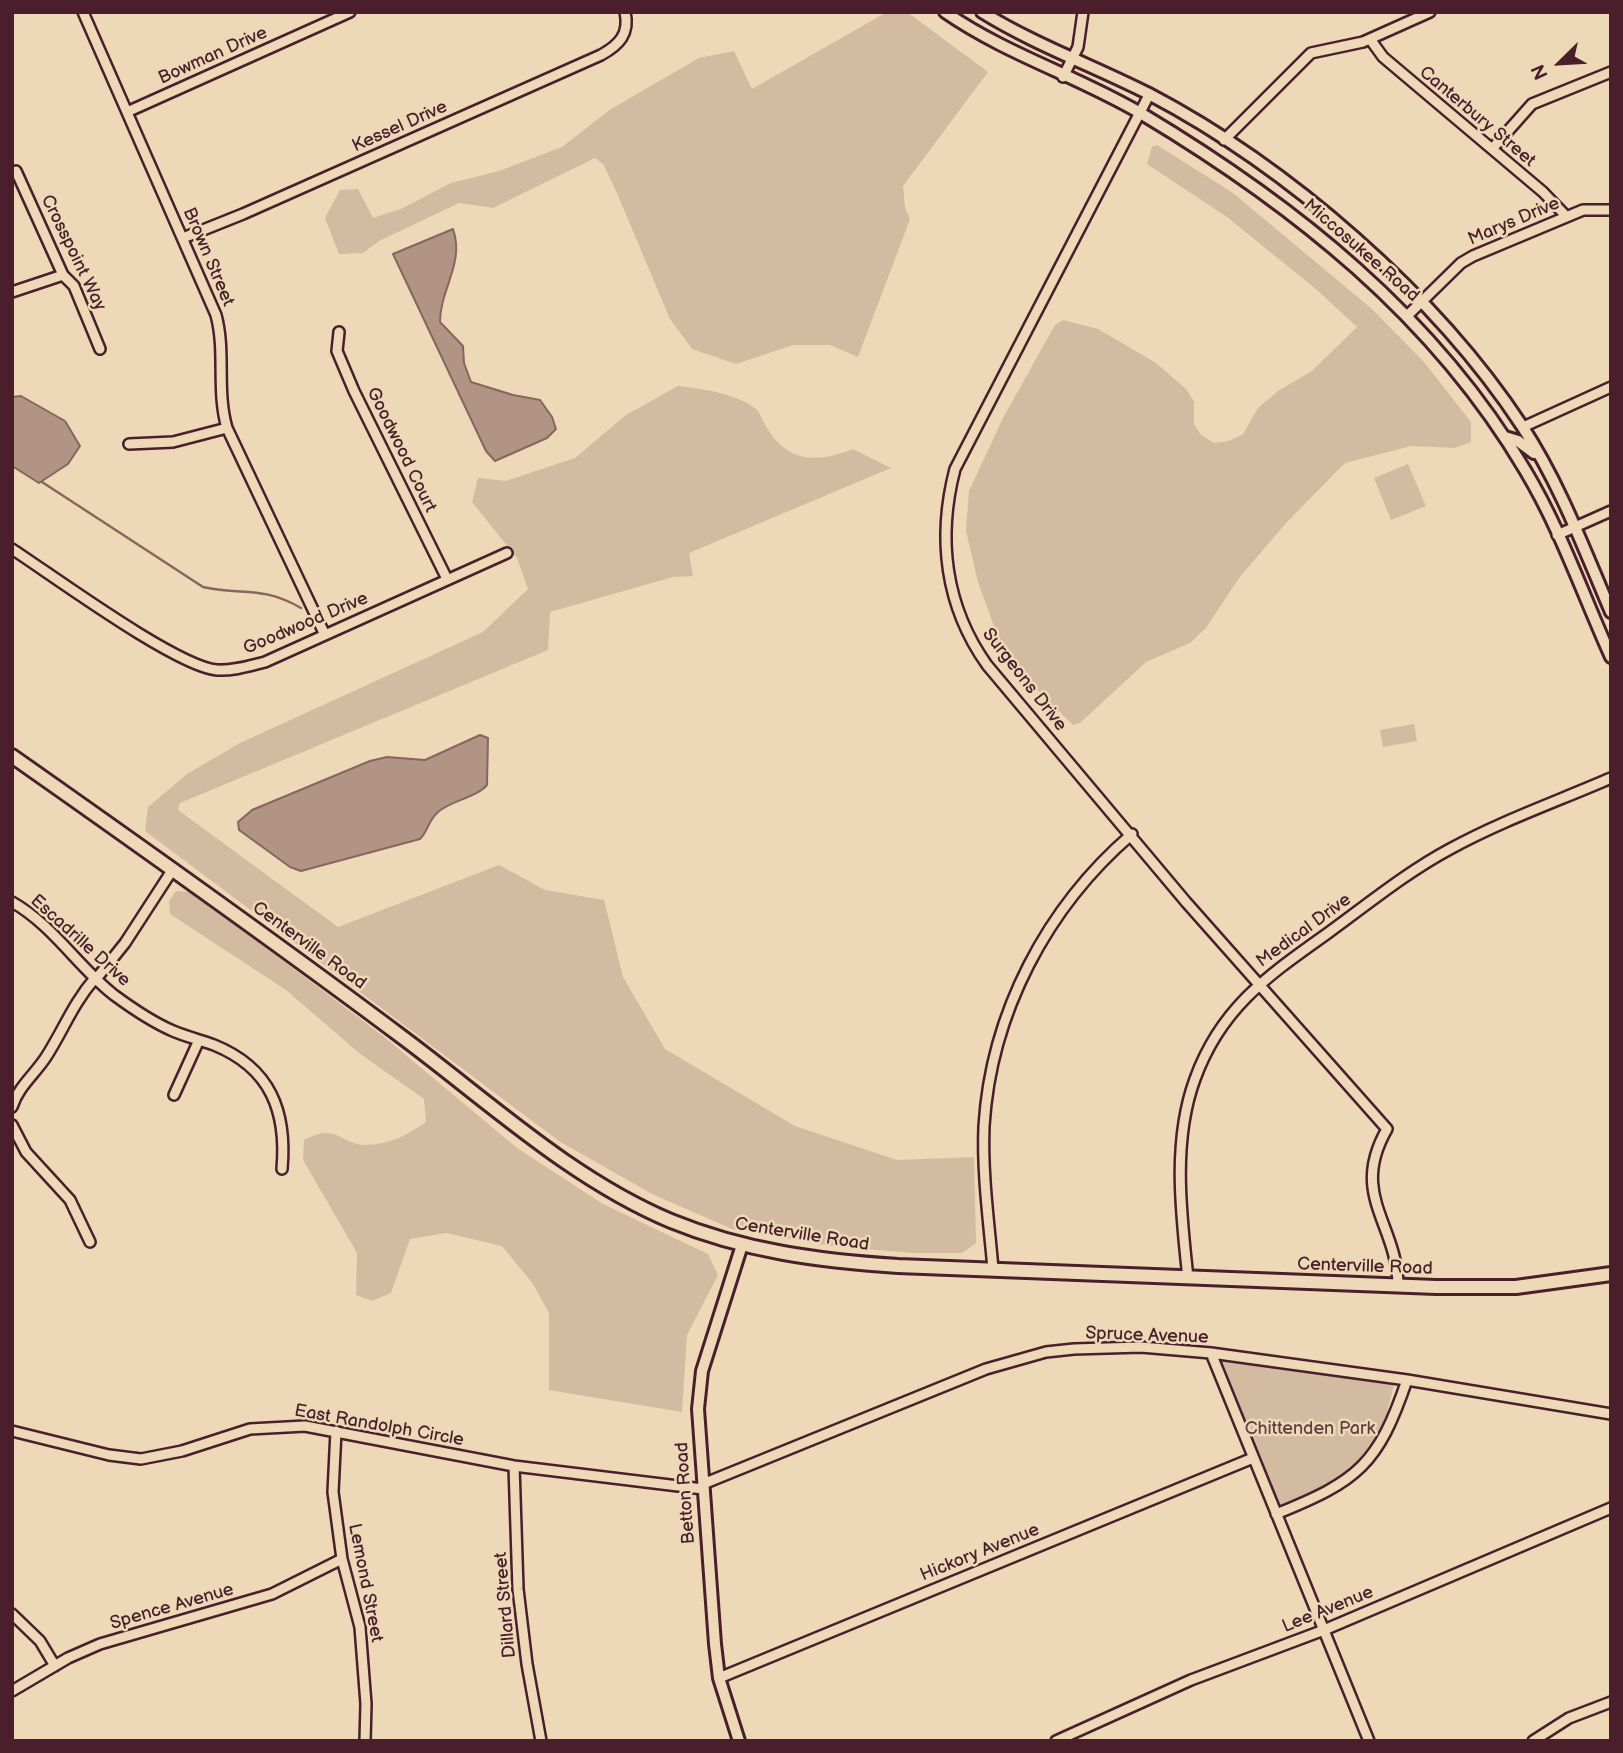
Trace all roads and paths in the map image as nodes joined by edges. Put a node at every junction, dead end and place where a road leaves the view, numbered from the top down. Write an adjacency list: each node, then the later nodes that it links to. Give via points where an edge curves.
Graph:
1 (83, 12): 13 (street, Brown Street)
2 (350, 12): 13 (street, Bowman Drive)
3 (625, 12): 20 (street, Kessel Drive, via 628,25 624,36 601,55)
4 (945, 12): 11 (street, Miccosukee Road, via 1012,53)
5 (982, 12): 9 (street, Miccosukee Road)
6 (1083, 12): 9 (street)
7 (1430, 12): 8 (street)
8 (1370, 39): 15 (street, via 1311,53); 16 (street, Canterbury Street, via 1382,58)
9 (1072, 58): 11 (street); 12 (street, Miccosukee Road)
10 (1611, 72): 16 (street, via 1532,104)
11 (1063, 77): 14 (street, Miccosukee Road)
12 (1149, 95): 14 (street, Surgeons Drive); 15 (street, Miccosukee Road)
13 (127, 112): 20 (street, Brown Street)
14 (1139, 113): 24 (street, Miccosukee Road, via 1248,181); 46 (street, Surgeons Drive, via 966,445 948,495 944,544 956,606 977,651)
15 (1224, 140): 23 (street, Miccosukee Road, via 1310,202)
16 (1492, 149): 19 (street, Canterbury Street)
17 (16, 171): 21 (street, Crosspoint Way)
18 (1611, 210): 19 (street, Marys Drive, via 1583,210)
19 (1566, 216): 23 (street, Marys Drive, via 1461,263)
20 (183, 238): 29 (street, Brown Street, via 221,333 220,400)
21 (63, 275): 22 (street); 26 (street, Crosspoint Way, via 74,286)
22 (12, 292)
23 (1422, 302): 24 (street, Marys Drive); 28 (street, Miccosukee Road, via 1489,379)
24 (1408, 315): 30 (street, Miccosukee Road, via 1473,391)
25 (339, 332): 39 (street, Goodwood Court, via 337,351 354,391)
26 (100, 349)
27 (1611, 387): 28 (street)
28 (1523, 427): 32 (street, Miccosukee Road)
29 (227, 428): 31 (street, via 173,442); 42 (street, Brown Street)
30 (1505, 437): 32 (street, via 1527,446); 35 (street, Miccosukee Road)
31 (129, 444)
32 (1543, 462): 34 (street, Miccosukee Road)
33 (1611, 511): 34 (street)
34 (1575, 527): 35 (street); 38 (street, Miccosukee Road)
35 (1556, 535): 40 (street, Miccosukee Road)
36 (12, 549): 42 (street, Goodwood Drive, via 168,650 215,670 265,662)
37 (507, 552): 39 (street, Goodwood Drive)
38 (1595, 575): 40 (street); 41 (street, Miccosukee Road)
39 (447, 579): 42 (street, Goodwood Drive)
40 (1578, 583): 43 (street, Miccosukee Road)
41 (1611, 612)
42 (324, 635)
43 (1611, 657)
44 (12, 756): 47 (main road, Centerville Road)
45 (1611, 778): 50 (street, Medical Drive, via 1448,850)
46 (1132, 834): 50 (street, Surgeons Drive); 58 (street, via 1091,872 1048,930 1020,981 1000,1037 984,1129)
47 (173, 869): 49 (street); 57 (main road, Centerville Road, via 589,1177 669,1220)
48 (12, 902): 49 (street, Escadrille Drive, via 49,929)
49 (96, 979): 51 (street, Escadrille Drive, via 141,1015); 53 (street, via 77,999 51,1050)
50 (1259, 984): 60 (street, Medical Drive, via 1230,1015 1209,1049 1184,1120 1180,1156); 61 (street, Surgeons Drive, via 1387,1129 1373,1162 1372,1187)
51 (199, 1040): 52 (street); 55 (street, Escadrille Drive, via 242,1060 267,1086 283,1122)
52 (174, 1095)
53 (12, 1107)
54 (12, 1125): 56 (street, via 33,1161 70,1200)
55 (282, 1169)
56 (90, 1242)
57 (742, 1245): 58 (main road, Centerville Road, via 856,1263); 69 (street, Betton Road, via 699,1391)
58 (993, 1269): 60 (main road, Centerville Road)
59 (1611, 1274): 61 (main road, Centerville Road, via 1516,1287)
60 (1188, 1278): 61 (main road, Centerville Road)
61 (1398, 1285)
62 (1210, 1353): 63 (street, Spruce Avenue); 67 (street); 69 (street, Spruce Avenue, via 1106,1347 1023,1358 973,1374)
63 (1407, 1380): 64 (street, Spruce Avenue); 71 (street, via 1387,1432 1353,1476 1326,1494)
64 (1611, 1413)
65 (12, 1431): 66 (street, East Randolph Circle, via 141,1459 268,1426)
66 (336, 1431): 68 (street, East Randolph Circle); 72 (street, Lemond Street, via 333,1492)
67 (1253, 1458): 71 (street); 76 (street, Hickory Avenue)
68 (514, 1466): 69 (street, East Randolph Circle, via 613,1480); 80 (street, Dillard Street, via 518,1589)
69 (703, 1486): 76 (street, Betton Road)
70 (1611, 1508): 74 (street, Lee Avenue)
71 (1276, 1514): 74 (street)
72 (342, 1559): 75 (street, Spence Avenue, via 272,1594 141,1630); 79 (street, Lemond Street, via 360,1627)
73 (12, 1614): 75 (street, via 40,1641)
74 (1324, 1630): 82 (street, Lee Avenue, via 1191,1681); 83 (street)
75 (55, 1666): 77 (street, Spence Avenue)
76 (719, 1678): 81 (street, Betton Road)
77 (12, 1692)
78 (1611, 1702): 84 (street, via 1569,1718)
79 (365, 1741)
80 (541, 1741)
81 (739, 1741)
82 (1056, 1741)
83 (1369, 1741)
84 (1532, 1741)

